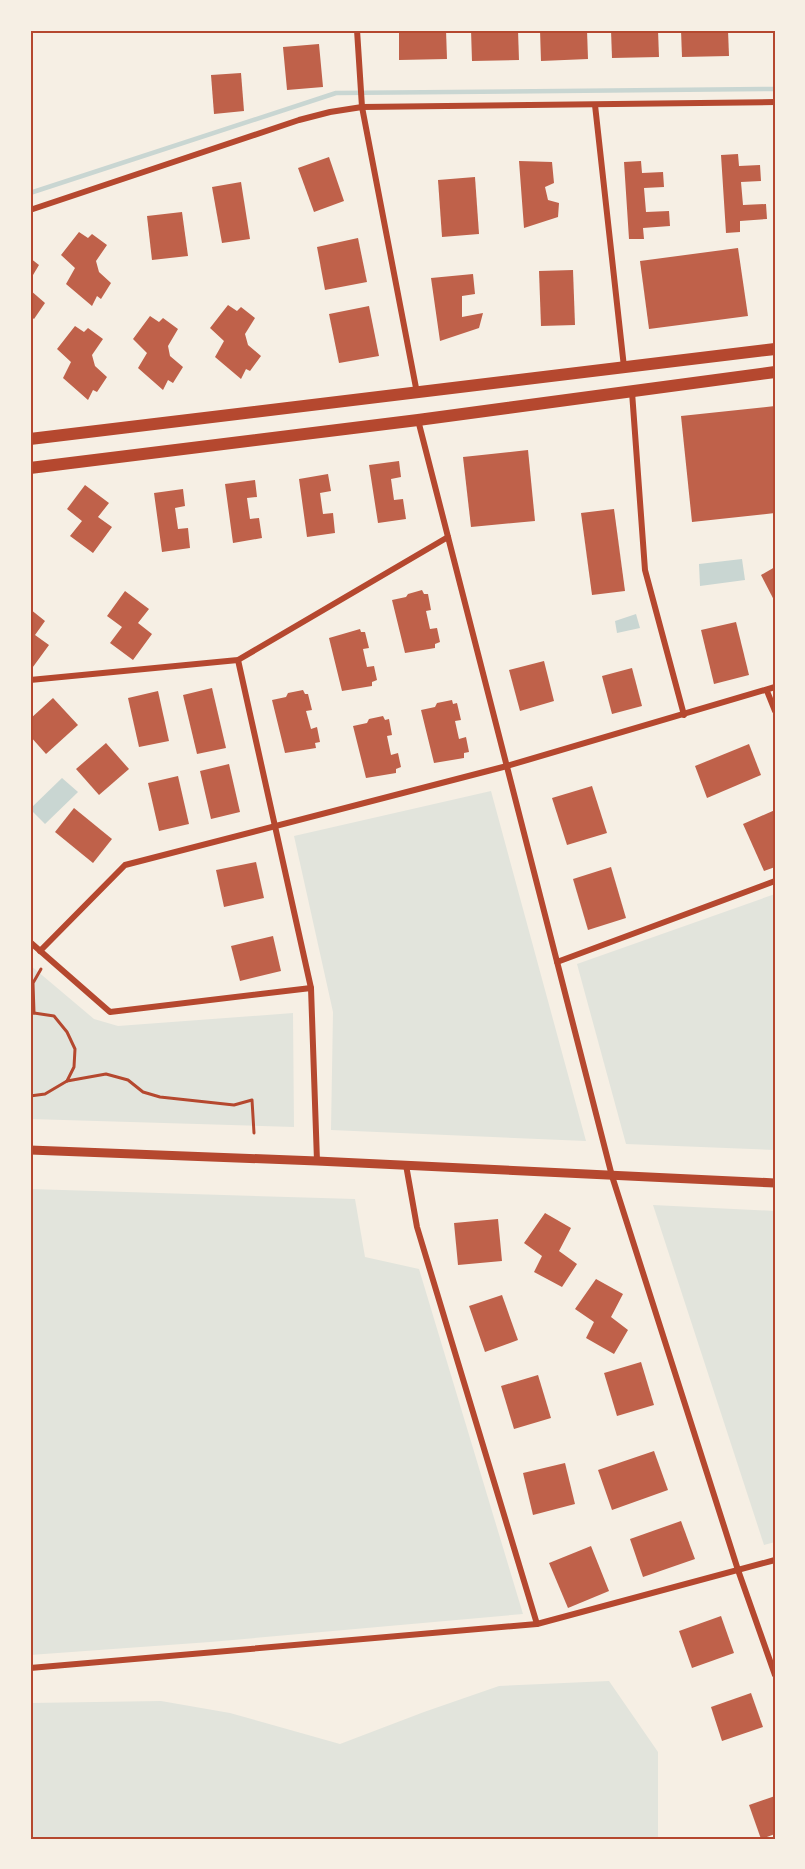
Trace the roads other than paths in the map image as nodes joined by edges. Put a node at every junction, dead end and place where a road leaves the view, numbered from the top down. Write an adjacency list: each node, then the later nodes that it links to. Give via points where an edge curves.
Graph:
1 (357, 30): 4 (street)
2 (775, 102): 3 (street)
3 (595, 105): 4 (street); 7 (street)
4 (363, 106): 5 (street, via 299,120); 10 (street)
5 (30, 210)
6 (775, 349): 7 (main road)
7 (624, 367): 10 (main road)
8 (775, 372): 9 (main road)
9 (632, 392): 11 (main road); 20 (street, via 645,570)
10 (417, 393): 12 (main road)
11 (418, 420): 13 (main road); 14 (street)
12 (30, 440)
13 (30, 468)
14 (448, 537): 15 (street); 21 (street)
15 (238, 660): 16 (street); 22 (street)
16 (30, 680)
17 (775, 687): 18 (street)
18 (767, 691): 19 (street); 20 (street)
19 (775, 711)
20 (684, 715): 21 (street)
21 (507, 766): 22 (street); 26 (street)
22 (276, 825): 25 (street, via 125,865); 27 (street)
23 (775, 881): 26 (street)
24 (30, 942): 25 (street)
25 (40, 951): 27 (street, via 110,1012)
26 (557, 962): 31 (street)
27 (311, 988): 29 (street)
28 (30, 1150): 29 (street)
29 (317, 1161): 30 (street)
30 (406, 1165): 31 (street); 35 (street, via 417,1227)
31 (612, 1176): 32 (street); 34 (street)
32 (775, 1183)
33 (775, 1560): 34 (street)
34 (738, 1570): 35 (street); 37 (street)
35 (537, 1624): 36 (street)
36 (30, 1668)
37 (775, 1675)

